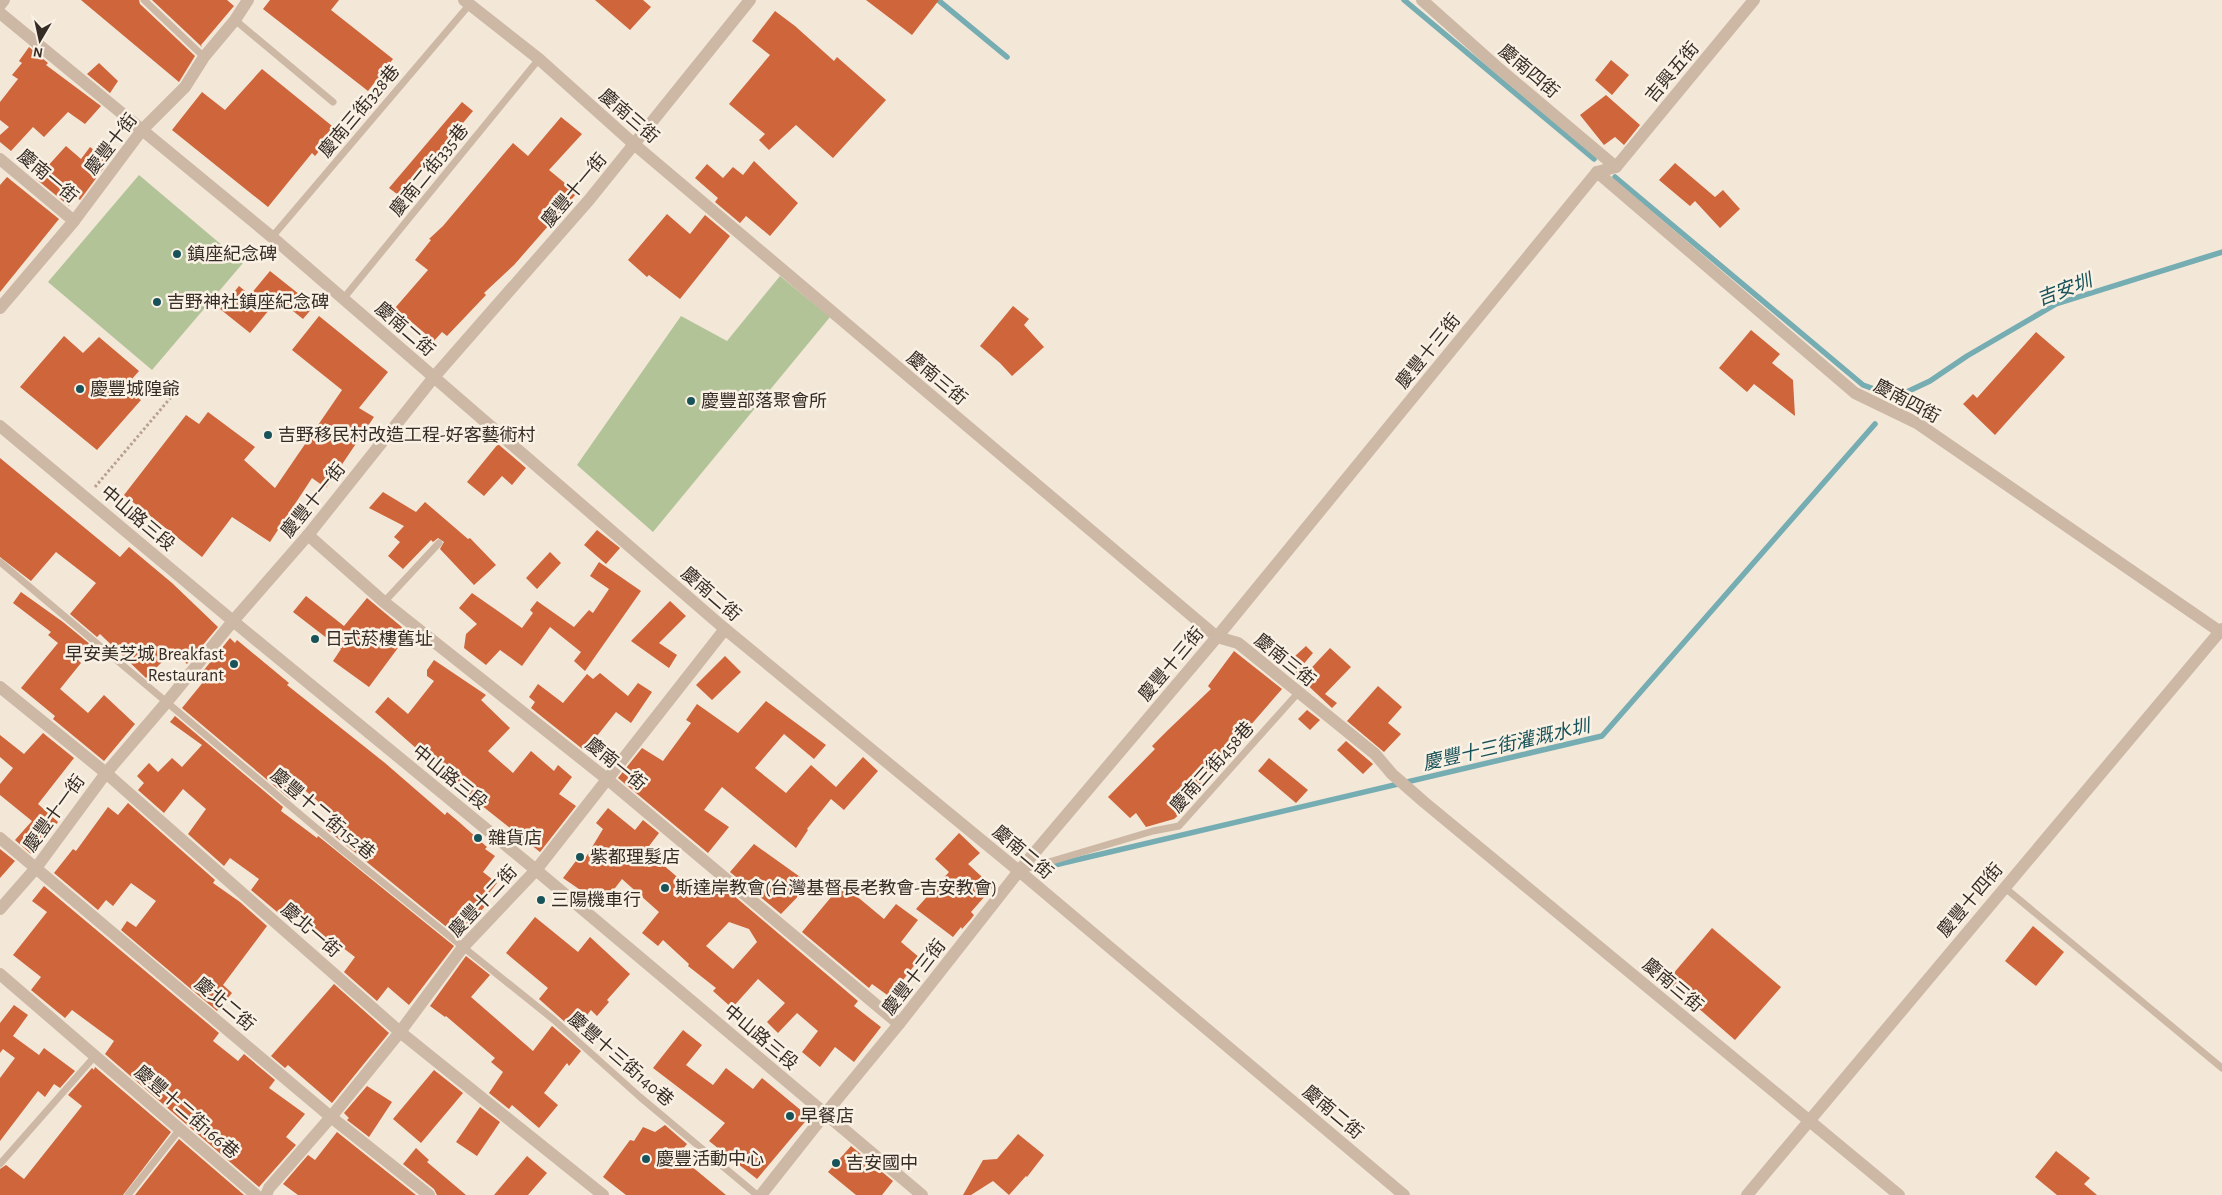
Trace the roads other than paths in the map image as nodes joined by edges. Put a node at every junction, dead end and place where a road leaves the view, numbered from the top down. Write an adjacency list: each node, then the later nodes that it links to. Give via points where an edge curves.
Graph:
1 (4, 0): 8 (street)
2 (144, 0): 11 (lane)
3 (248, 0): 10 (street, 慶豐十街)
4 (750, 0): 15 (street, 慶豐十一街)
5 (1422, 0): 17 (street, 慶南四街)
6 (1754, 0): 17 (street, 吉興五街)
7 (467, 2): 12 (street, 慶南三街); 20 (lane, 慶南三街328巷)
8 (0, 5)
9 (0, 13): 14 (street, 慶南二街)
10 (235, 20): 11 (street, 慶豐十街); 13 (lane)
11 (204, 57): 14 (street, 慶豐十街, via 185,87)
12 (538, 59): 15 (street, 慶南三街); 21 (lane, 慶南二街335巷)
13 (333, 102)
14 (142, 130): 19 (street, 慶豐十街); 20 (street, 慶南二街)
15 (635, 145): 23 (street, 慶豐十一街); 32 (street, 慶南三街)
16 (0, 159): 19 (street, 慶南一街)
17 (1616, 167): 18 (street)
18 (1597, 172): 31 (street, 慶南四街, via 1855,394 1917,423); 32 (street, 慶豐十三街)
19 (74, 221): 22 (street, 慶豐十街)
20 (272, 238): 21 (street, 慶南二街)
21 (343, 299): 23 (street, 慶南二街)
22 (0, 308)
23 (434, 377): 25 (street, 慶豐十一街); 30 (street, 慶南二街)
24 (0, 426): 29 (street, 中山路三段)
25 (308, 535): 28 (street, 慶南一街); 29 (street, 慶豐十一街)
26 (439, 543): 28 (lane)
27 (0, 562): 35 (lane, 慶豐十二街152巷)
28 (384, 602): 37 (street, 慶南一街)
29 (233, 621): 35 (street, 慶豐十一街); 40 (street, 中山路三段)
30 (726, 629): 37 (street, 慶豐十二街); 41 (street, 慶南二街)
31 (2221, 631): 42 (street, 慶豐十四街)
32 (1217, 637): 34 (street, 慶南三街, via 1238,643); 41 (street, 慶豐十三街)
33 (0, 687): 36 (street, 慶北一街)
34 (1298, 692): 41 (lane, 慶南三街458巷, via 1179,826); 52 (street, 慶南三街, via 1375,754 1424,802)
35 (166, 703): 36 (street, 慶豐十一街); 44 (lane, 慶豐十二街152巷)
36 (106, 773): 39 (street, 慶豐十一街); 47 (street, 慶北一街)
37 (608, 779): 40 (street, 慶豐十二街); 46 (street, 慶南一街)
38 (0, 838): 39 (street, 慶北二街)
39 (36, 868): 43 (street, 慶豐十一街); 51 (street, 慶北二街)
40 (536, 870): 44 (street, 慶豐十二街); 50 (street, 中山路三段)
41 (1019, 871): 46 (street, 慶豐十三街); 63 (street, 慶南二街)
42 (2004, 887): 49 (lane); 52 (street, 慶豐十四街)
43 (0, 909)
44 (463, 946): 47 (street, 慶豐十二街); 60 (lane, 慶豐十三街140巷)
45 (0, 974): 48 (street, 慶豐十二街166巷)
46 (899, 1024): 50 (street, 慶豐十三街)
47 (400, 1032): 51 (street, 慶豐十二街); 59 (street, 慶北一街)
48 (95, 1056): 53 (street, 慶豐十二街166巷); 54 (lane)
49 (2222, 1068)
50 (825, 1114): 61 (street, 慶豐十三街); 62 (street, 中山路三段)
51 (331, 1117): 55 (street, 慶豐十二街); 58 (street, 慶北二街)
52 (1810, 1121): 64 (street, 慶豐十四街); 65 (street, 慶南三街)
53 (180, 1129): 56 (lane); 57 (street, 慶豐十二街166巷)
54 (0, 1164)
55 (271, 1193)
56 (128, 1195)
57 (256, 1195)
58 (429, 1195)
59 (603, 1195)
60 (757, 1195)
61 (761, 1195)
62 (922, 1195)
63 (1404, 1195)
64 (1747, 1195)
65 (1900, 1195)

